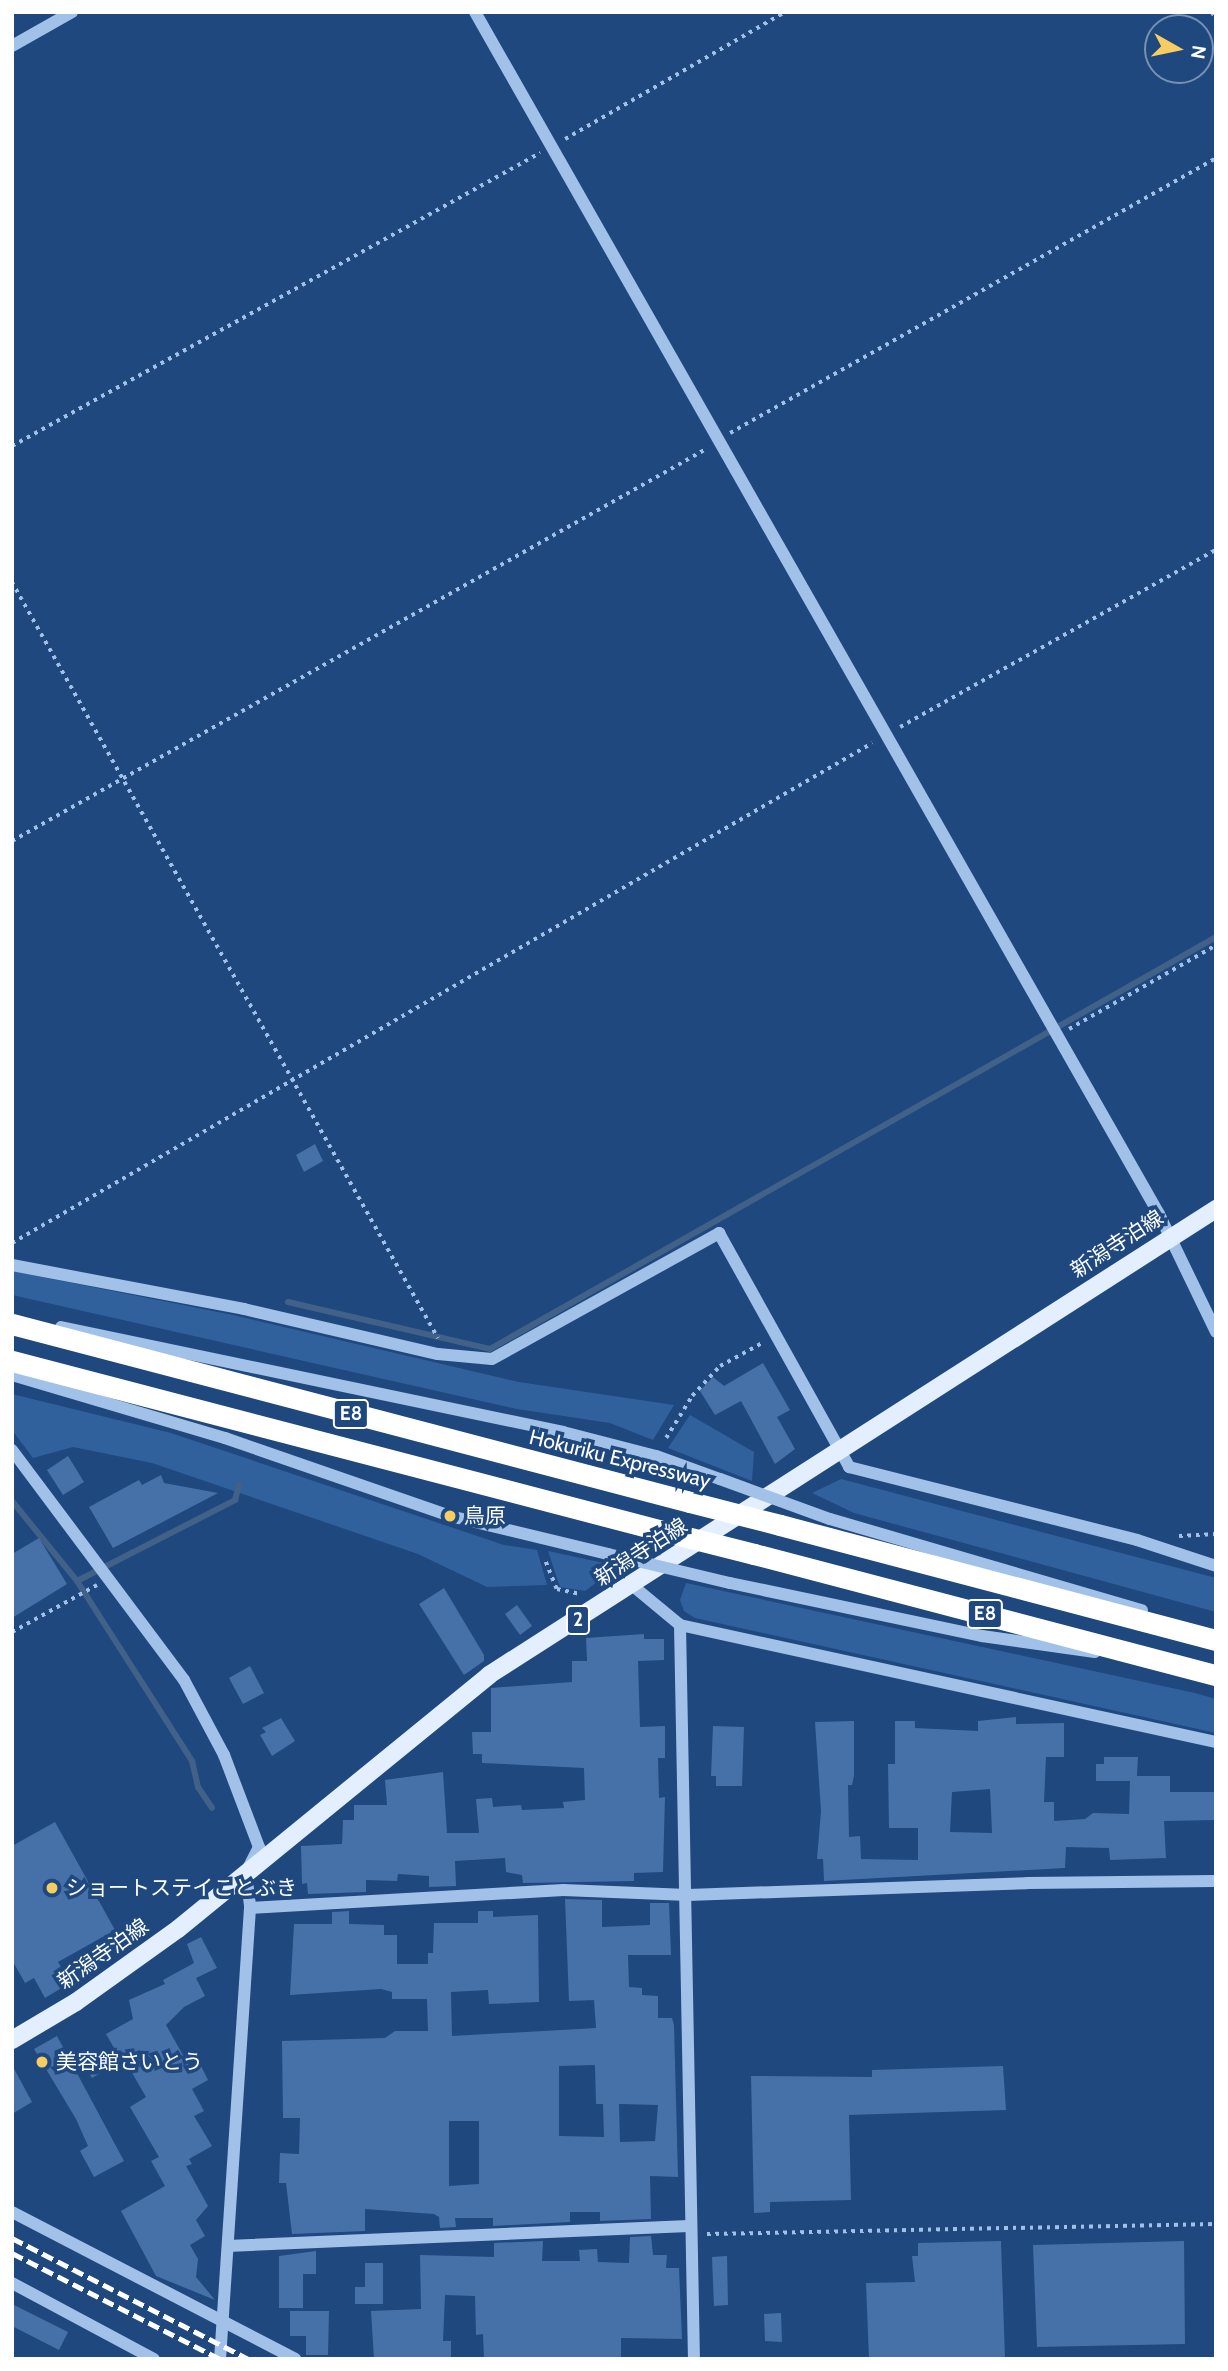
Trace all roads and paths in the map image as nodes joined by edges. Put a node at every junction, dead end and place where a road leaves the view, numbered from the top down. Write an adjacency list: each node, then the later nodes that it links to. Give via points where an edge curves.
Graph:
1 (72, 12): 6 (street)
2 (475, 12): 7 (street)
3 (785, 12): 7 (path)
4 (1212, 12): 5 (path)
5 (1216, 19)
6 (12, 46)
7 (552, 147): 9 (street); 10 (path)
8 (1216, 158): 9 (path)
9 (720, 439): 13 (street); 14 (path)
10 (12, 446)
11 (1216, 550): 13 (path)
12 (12, 582): 14 (path)
13 (885, 735): 17 (street); 18 (path)
14 (123, 780): 15 (path); 18 (path)
15 (12, 841)
16 (1216, 944): 17 (path)
17 (1056, 1039): 20 (street)
18 (295, 1078): 21 (path); 27 (path, via 438,1333)
19 (1216, 1209): 20 (main road, 新潟寺泊線 / 2)
20 (1171, 1236): 25 (street); 31 (main road, 新潟寺泊線 / 2)
21 (12, 1243)
22 (12, 1265): 27 (street, via 244,1309)
23 (12, 1317): 39 (street, bridge, via 383,1391 629,1449 830,1519)
24 (12, 1324): 41 (highway, Hokuriku Expressway / E8, bridge)
25 (1216, 1332)
26 (769, 1340): 30 (path, via 720,1366 692,1396)
27 (438, 1354): 31 (street, via 492,1359 719,1233)
28 (12, 1361): 42 (highway, E8, bridge)
29 (12, 1375): 42 (street, bridge, via 225,1438 450,1516 730,1583 982,1636)
30 (666, 1438)
31 (841, 1446): 34 (street, via 849,1466 1137,1540); 36 (main road, 新潟寺泊線 / 2)
32 (12, 1450): 35 (street)
33 (546, 1562): 37 (path)
34 (1216, 1566)
35 (108, 1579): 40 (path); 45 (street, via 184,1680 224,1755 259,1847)
36 (633, 1586): 38 (street); 45 (main road, 新潟寺泊線 / 2, via 489,1675)
37 (557, 1590)
38 (680, 1625): 44 (street); 47 (street)
39 (1216, 1632)
40 (12, 1633)
41 (1216, 1640)
42 (1174, 1664): 43 (highway, E8)
43 (1216, 1675)
44 (1216, 1742)
45 (246, 1873): 48 (street); 49 (main road, 新潟寺泊線 / 2, via 76,2002)
46 (1216, 1881): 47 (street, via 1027,1882)
47 (688, 1895): 48 (street, via 563,1890); 52 (street)
48 (250, 1908): 53 (street)
49 (12, 2040)
50 (12, 2212): 55 (street)
51 (1216, 2224): 52 (path)
52 (689, 2233): 53 (street); 59 (street)
53 (228, 2246): 55 (street)
54 (12, 2283): 56 (street)
55 (224, 2322): 57 (street); 58 (street)
56 (153, 2359)
57 (220, 2359)
58 (295, 2359)
59 (694, 2359)

